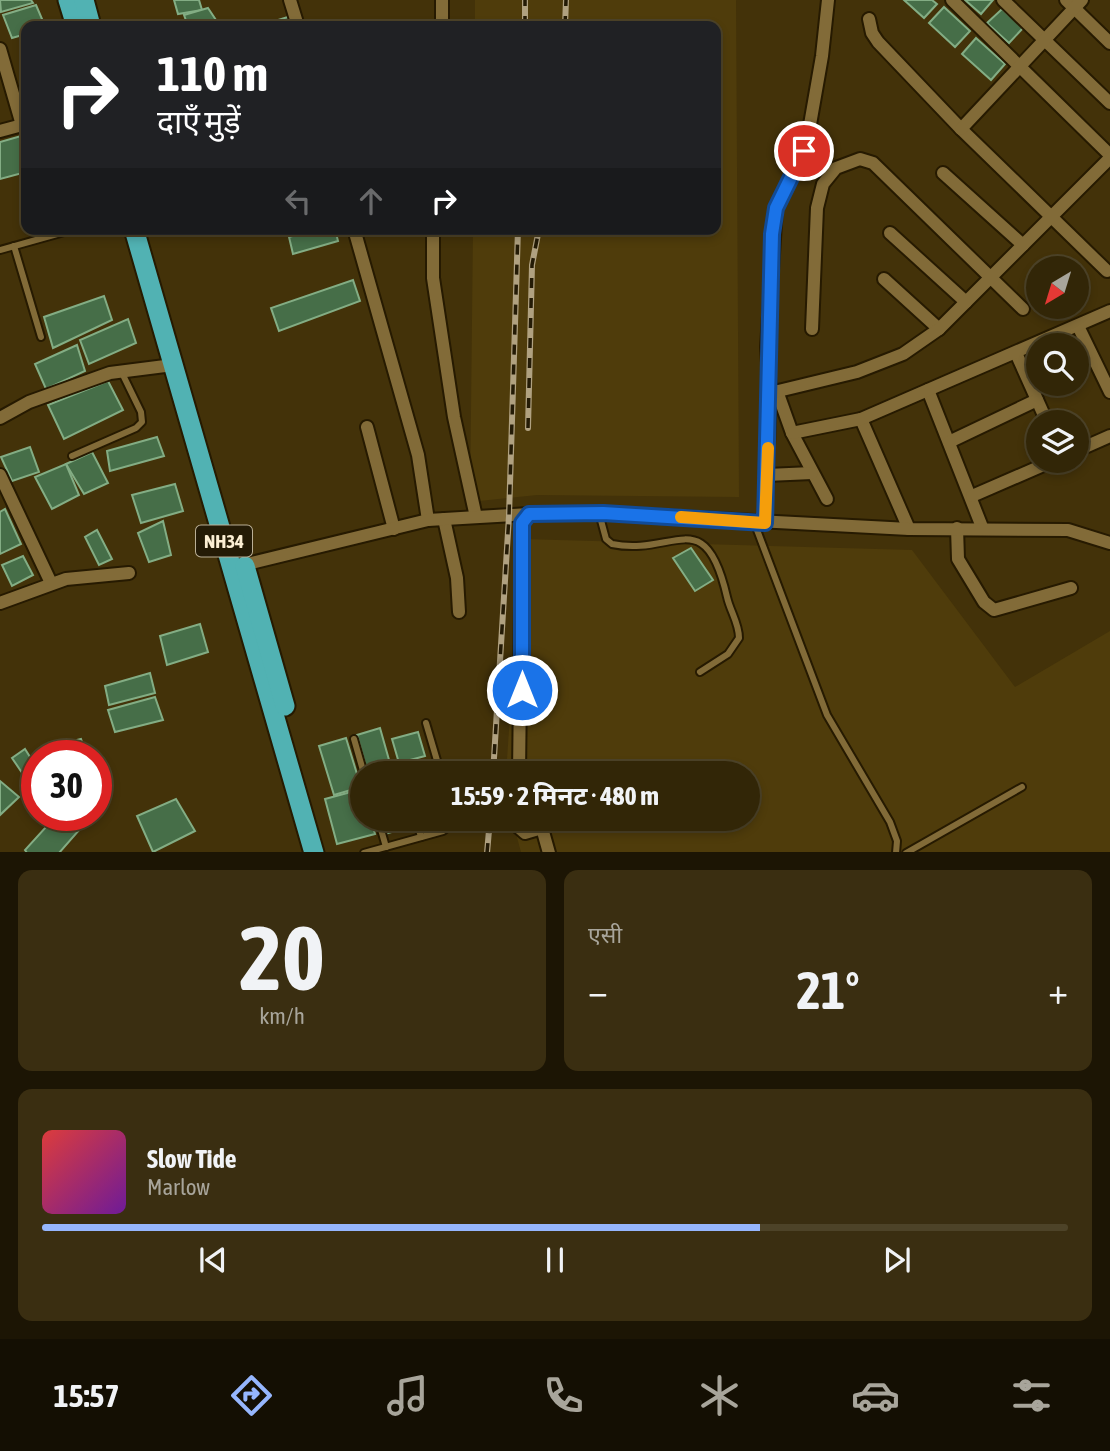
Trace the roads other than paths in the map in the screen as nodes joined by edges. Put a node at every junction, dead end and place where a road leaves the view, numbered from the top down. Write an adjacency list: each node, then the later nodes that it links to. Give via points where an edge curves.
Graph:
1 (68, 0): 10 (highway)
2 (84, 0): 11 (highway)
3 (290, 0): 12 (street)
4 (442, 0): 13 (street)
5 (828, 0): 50 (street, via 808,136 776,208 767,347)
6 (952, 0): 17 (street)
7 (1003, 0): 14 (street)
8 (1074, 3): 14 (street); 15 (street)
9 (869, 19): 22 (street, via 878,42)
10 (74, 21)
11 (90, 21)
12 (296, 21)
13 (442, 21)
14 (1045, 40): 17 (street); 19 (street)
15 (1110, 43)
16 (0, 49): 18 (street)
17 (1020, 66): 22 (street); 24 (street)
18 (4, 75): 20 (street)
19 (1110, 103)
20 (21, 117)
21 (21, 125): 23 (street)
22 (961, 129): 26 (street)
23 (0, 131)
24 (1110, 157): 26 (street)
25 (943, 173): 33 (street)
26 (1051, 217): 33 (street); 36 (street)
27 (890, 233): 39 (street)
28 (54, 235): 34 (lane)
29 (136, 235): 47 (highway, NH34)
30 (149, 235): 79 (highway, NH34)
31 (356, 235): 72 (street, via 418,455)
32 (433, 235): 70 (street, via 433,278)
33 (1023, 245): 37 (street)
34 (15, 246): 35 (lane); 45 (lane)
35 (0, 250)
36 (1107, 271)
37 (991, 277): 39 (street); 40 (street); 43 (street, via 873,163 860,159 828,175 819,195)
38 (884, 279): 44 (street)
39 (966, 302): 44 (street)
40 (1024, 309)
41 (1110, 311): 42 (street)
42 (1078, 326): 46 (street); 51 (street)
43 (812, 329)
44 (939, 329): 50 (street, via 903,354 857,372)
45 (41, 337)
46 (1016, 353): 49 (street); 52 (street)
47 (173, 365): 48 (street); 79 (highway, NH34)
48 (121, 371): 54 (street, via 29,402); 61 (lane, via 142,422)
49 (928, 390): 55 (street); 59 (street)
50 (774, 392): 57 (street); 65 (street)
51 (1110, 392)
52 (1037, 400): 53 (street); 59 (street)
53 (1042, 410)
54 (0, 418)
55 (861, 419): 57 (street); 77 (street)
56 (367, 427): 76 (street)
57 (792, 433): 62 (street)
58 (1110, 436): 60 (street)
59 (949, 442): 66 (street)
60 (1089, 445)
61 (72, 456)
62 (812, 473): 65 (street); 67 (street)
63 (1026, 473): 66 (street)
64 (0, 475): 81 (street)
65 (767, 475): 73 (street)
66 (972, 496): 74 (street)
67 (827, 499)
68 (598, 513): 69 (street); 73 (street); 85 (lane, via 606,539 616,546 690,539 708,548 724,583 739,638 727,654)
69 (529, 514): 70 (street); 90 (street, via 522,523)
70 (475, 517): 71 (street)
71 (444, 519): 72 (street); 84 (street)
72 (428, 520): 76 (street)
73 (760, 522): 77 (street); 102 (lane, via 820,699 890,822)
74 (982, 527): 75 (street); 78 (street, via 1068,530)
75 (957, 528): 77 (street); 82 (street, via 958,559 993,610)
76 (394, 529): 79 (street)
77 (909, 529)
78 (1110, 543)
79 (238, 566): 98 (highway, NH34); 99 (highway, NH34)
80 (129, 573): 81 (street)
81 (51, 583): 83 (street)
82 (1071, 588)
83 (0, 603)
84 (459, 612)
85 (700, 673)
86 (426, 723): 89 (lane)
87 (354, 739): 88 (lane)
88 (360, 761)
89 (436, 761)
90 (519, 761)
91 (1022, 787): 103 (lane)
92 (381, 831): 97 (lane)
93 (419, 831): 96 (lane)
94 (443, 831): 96 (lane)
95 (545, 831): 101 (street)
96 (421, 837): 97 (lane)
97 (386, 847): 100 (lane)
98 (313, 852)
99 (326, 852)
100 (364, 852)
101 (549, 852)
102 (896, 852)
103 (906, 852)

